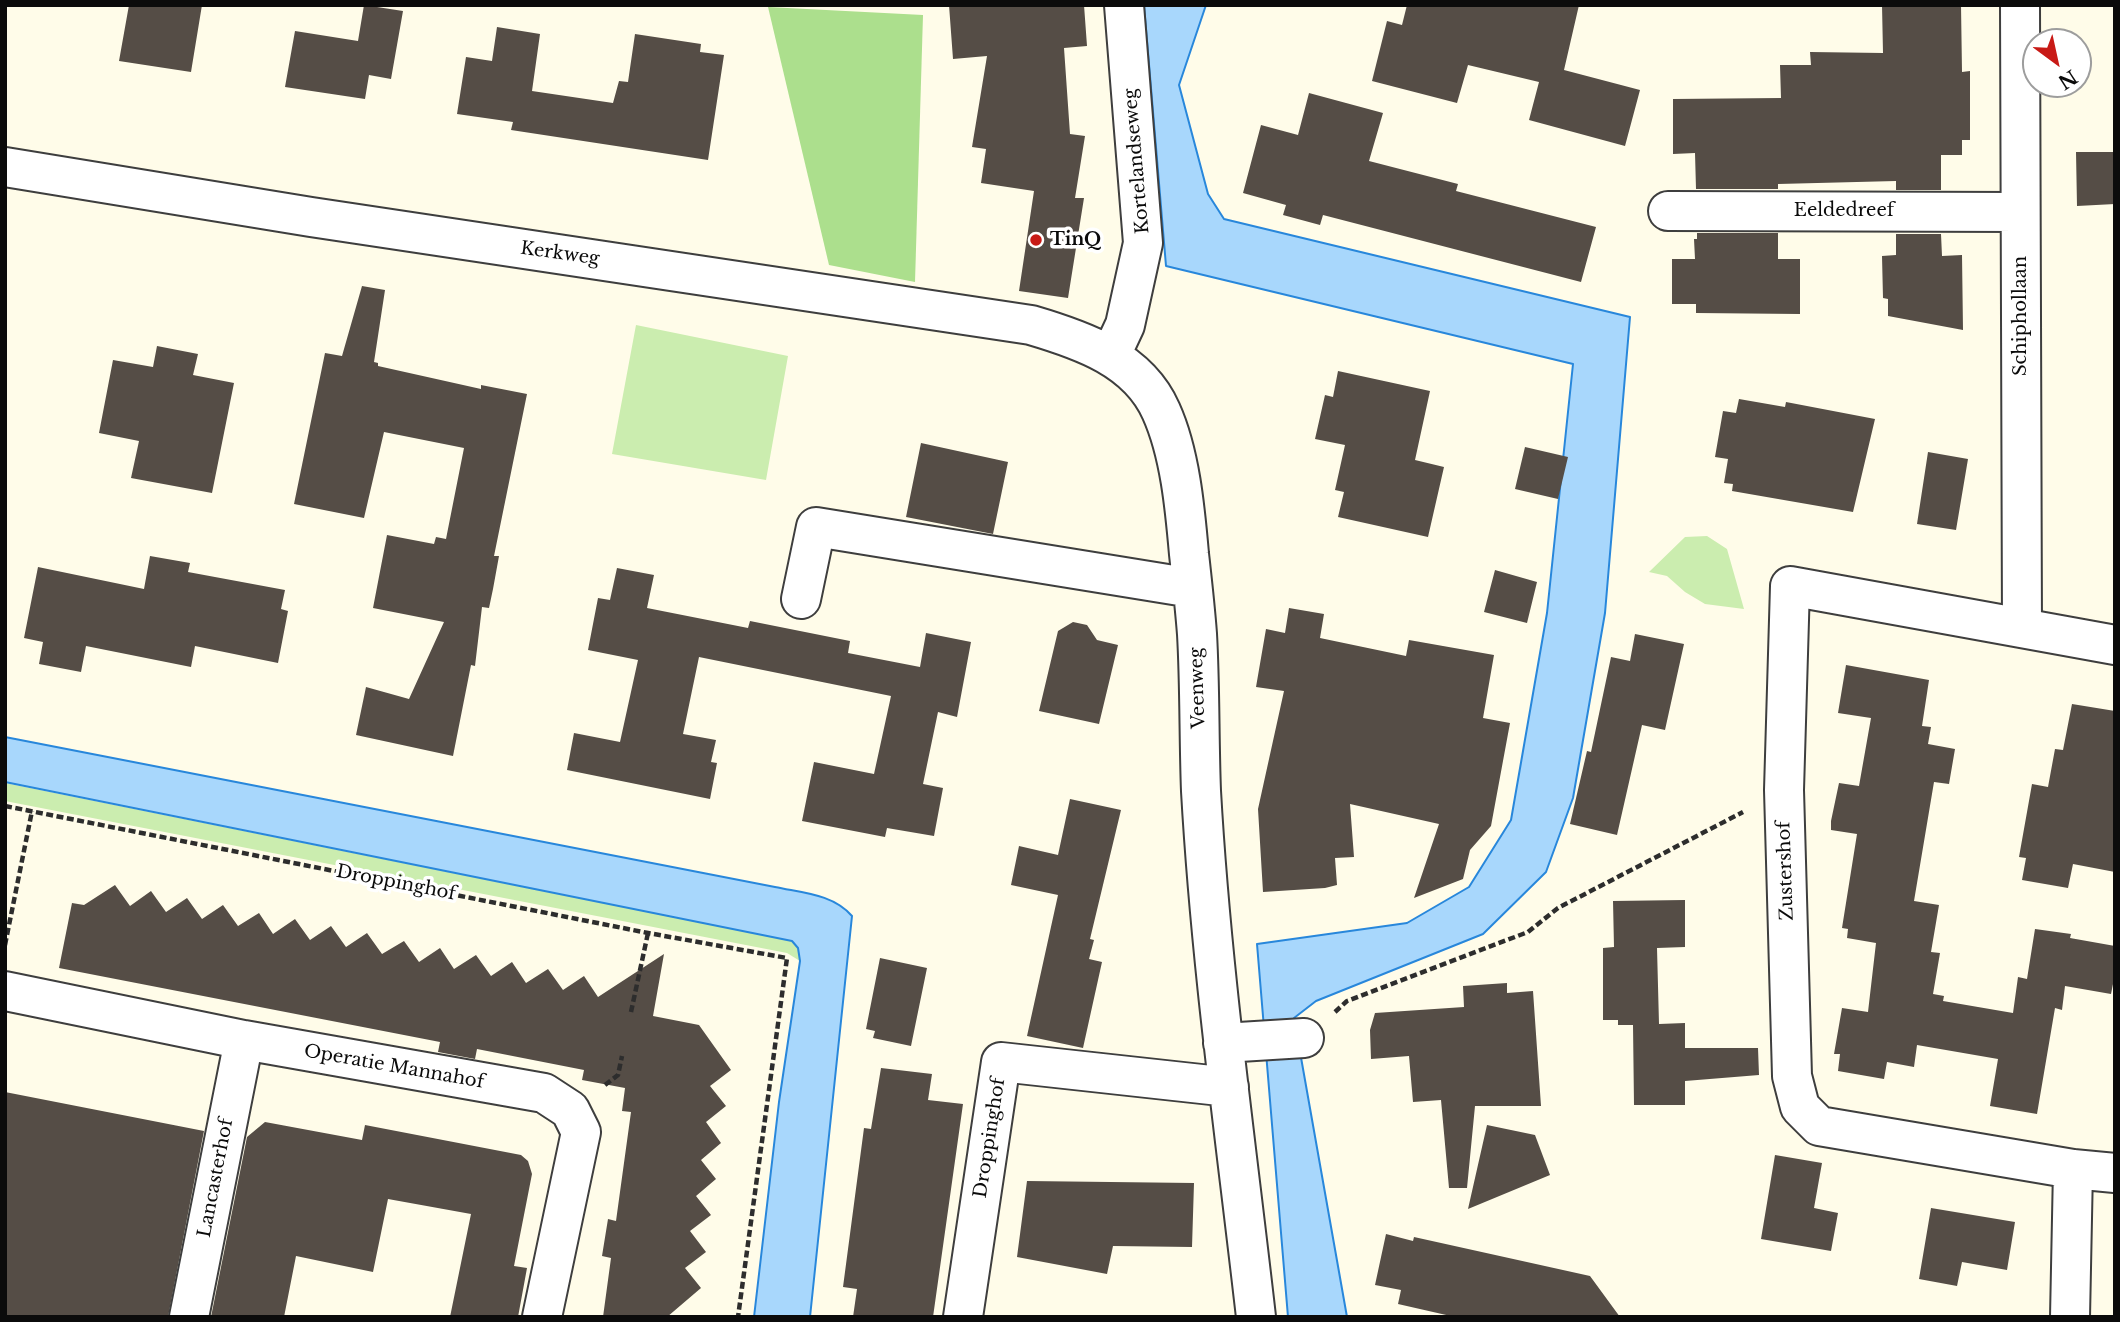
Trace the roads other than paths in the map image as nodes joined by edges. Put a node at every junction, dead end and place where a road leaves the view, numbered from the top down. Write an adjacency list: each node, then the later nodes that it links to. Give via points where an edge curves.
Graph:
1 (1124, 5): 6 (street, Kortelandseweg, via 1143,243 1125,325)
2 (2020, 5): 5 (street, Schiphollaan)
3 (5, 167): 6 (street, Kerkweg, via 1031,325 1076,338)
4 (1668, 211): 5 (street, Eeldedreef)
5 (2020, 212): 9 (street, Schiphollaan)
6 (1111, 355): 7 (street, Veenweg, via 1149,391 1161,411 1184,493)
7 (1192, 588): 8 (street, via 816,527); 14 (street, Veenweg, via 1202,803)
8 (801, 599)
9 (2022, 628): 10 (street); 16 (street, Zustershof, via 1790,586 1784,790 1792,1076 1800,1107 1819,1126)
10 (2115, 645)
11 (5, 991): 13 (street, Operatie Mannahof)
12 (1304, 1038): 14 (street)
13 (244, 1040): 18 (street, Lancasterhof); 19 (street, Operatie Mannahof, via 544,1093 570,1110 580,1132)
14 (1240, 1042): 15 (street, Veenweg)
15 (1229, 1087): 20 (street, Droppinghof, via 1001,1062); 21 (street, Veenweg)
16 (2073, 1168): 17 (street, Zustershof); 22 (street)
17 (2115, 1173)
18 (189, 1317)
19 (542, 1317)
20 (962, 1317)
21 (1256, 1317)
22 (2070, 1317)

